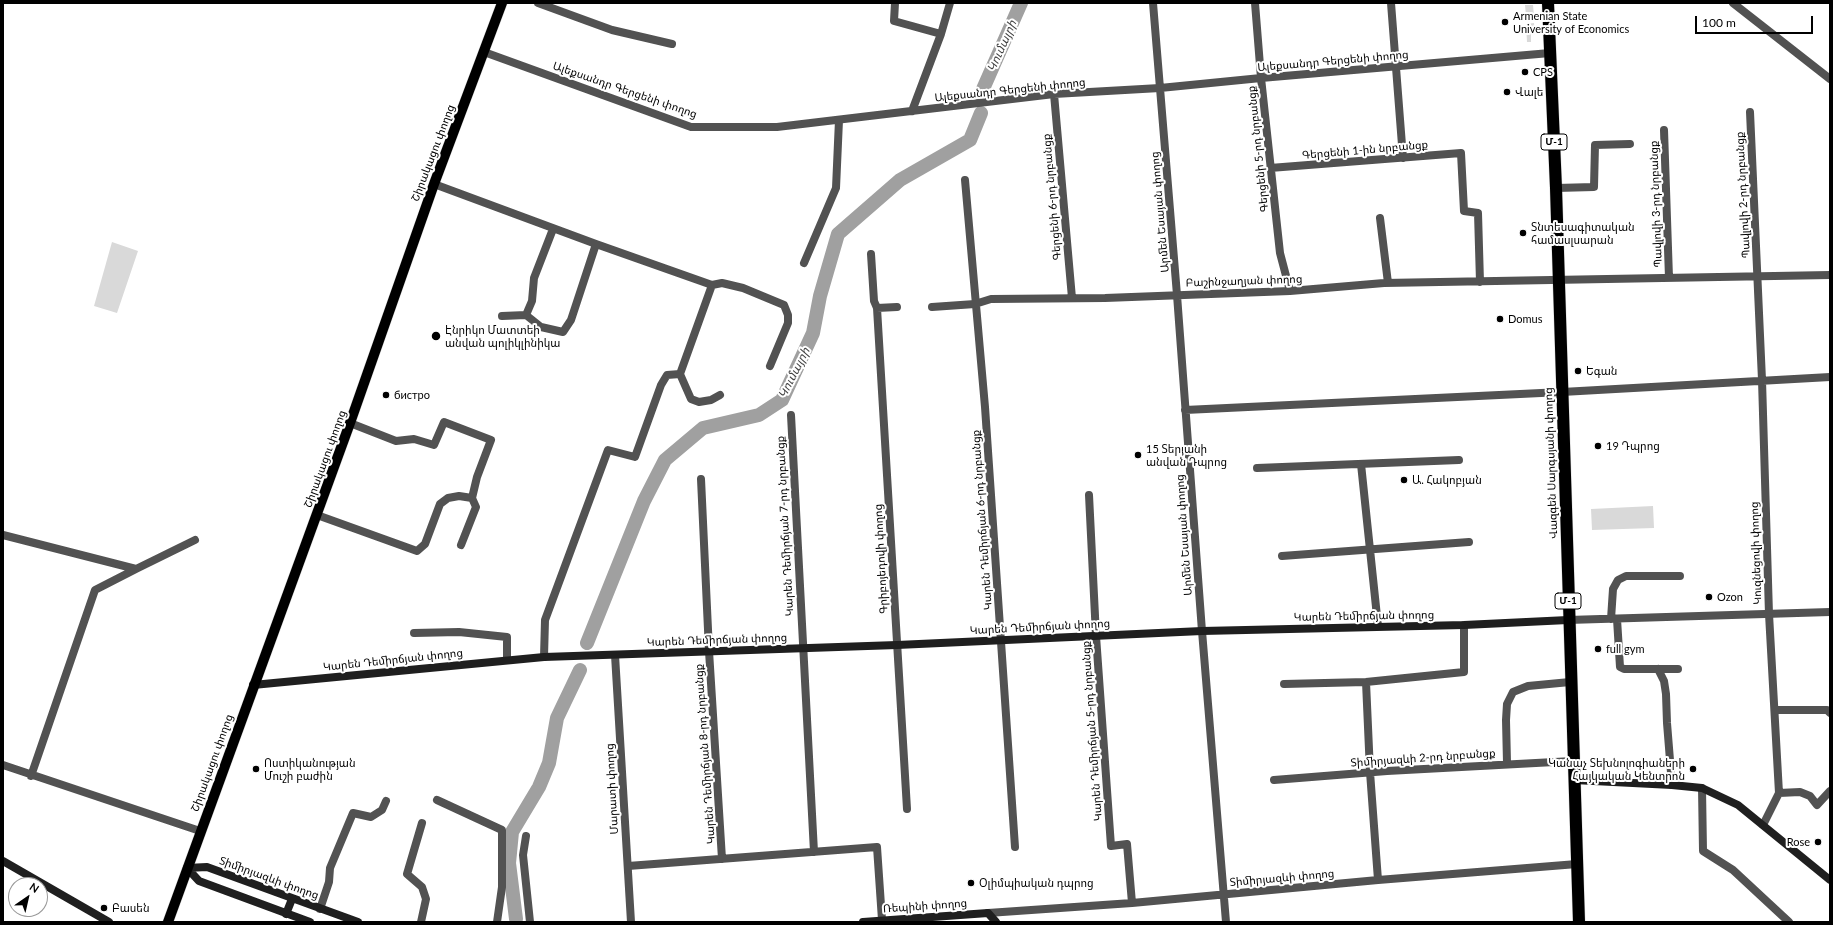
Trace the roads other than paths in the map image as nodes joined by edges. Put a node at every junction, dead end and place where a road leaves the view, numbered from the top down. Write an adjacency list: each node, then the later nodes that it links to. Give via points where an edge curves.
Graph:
1 (502, 3): 12 (main road, Շիրակացու փողոց)
2 (538, 3): 11 (street, via 612,30)
3 (895, 3): 10 (street, via 894,21)
4 (950, 3): 10 (street)
5 (1153, 3): 17 (street, Արմեն Եսայան փողոց)
6 (1255, 3): 15 (street, Գերցենի 5-րդ նրբանցք)
7 (1391, 3): 14 (street)
8 (1548, 3): 13 (highway, Վազգեն Սարգսյանի փողոց / Մ-1)
9 (1733, 3): 16 (street)
10 (941, 34): 19 (street)
11 (672, 44)
12 (484, 52): 21 (street, Ալեքսանդր Գերցենի փողոց, via 691,127 777,127); 27 (main road, Շիրակացու փողոց)
13 (1550, 53): 14 (street, Ալեքսանդր Գերցենի փողոց); 28 (highway, Վազգեն Սարգսյանի փողոց / Մ-1)
14 (1396, 67): 15 (street, Ալեքսանդր Գերցենի փողոց); 24 (street)
15 (1261, 78): 17 (street, Ալեքսանդր Գերցենի փողոց); 25 (street, Գերցենի 5-րդ նրբանցք)
16 (1830, 79)
17 (1160, 88): 18 (street, Ալեքսանդր Գերցենի փողոց); 42 (street, Արմեն Եսայան փողոց)
18 (1054, 94): 19 (street, Ալեքսանդր Գերցենի փողոց); 43 (street, Գերցենի 6-րդ նրբանցք)
19 (912, 111): 21 (street, Ալեքսանդր Գերցենի փողոց)
20 (1750, 112): 35 (street, Պավլովի 2-րդ նրբանցք)
21 (839, 120): 33 (street, via 836,188)
22 (1664, 130): 36 (street, Պավլովի 3-րդ նրբանցք)
23 (1630, 144): 28 (street, via 1595,145 1594,187)
24 (1403, 158): 25 (street, Գերցենի 1-ին նրբանցք); 38 (street, Գերցենի 1-ին նրբանցք, via 1461,153 1464,211 1478,213)
25 (1270, 168): 41 (street, Գերցենի 5-րդ նրբանցք, via 1280,253)
26 (965, 180): 44 (street, Կարեն Դեմիրճյան 6-րդ նրբանցք)
27 (434, 184): 30 (street); 58 (main road, Շիրակացու փողոց)
28 (1556, 188): 37 (highway, Վազգեն Սարգսյանի փողոց / Մ-1)
29 (1380, 218): 39 (street)
30 (553, 229): 31 (street); 48 (street, via 534,278 532,301)
31 (596, 244): 40 (street); 48 (street, via 571,320 563,332 541,326)
32 (871, 254): 47 (street, Գրիբոյեդովի փողոց, via 874,301)
33 (804, 263)
34 (1830, 275): 35 (street, Բաշինջաղյան փողոց)
35 (1758, 276): 36 (street, Բաշինջաղյան փողոց); 53 (street, Կուզնեցովի փողոց)
36 (1669, 278): 37 (street, Բաշինջաղյան փողոց)
37 (1558, 280): 38 (street, Բաշինջաղյան փողոց); 54 (highway, Վազգեն Սարգսյանի փողոց / Մ-1)
38 (1480, 282): 39 (street, Բաշինջաղյան փողոց)
39 (1388, 283): 41 (street, Բաշինջաղյան փողոց)
40 (712, 285): 50 (street, via 722,283 743,288 784,305 788,323); 51 (street)
41 (1290, 291): 42 (street, Բաշինջաղյան փողոց)
42 (1177, 295): 43 (street, Բաշինջաղյան փողոց); 56 (street, Արմեն Եսայան փողոց)
43 (1072, 298): 44 (street, Բաշինջաղյան փողոց, via 991,299)
44 (975, 304): 46 (street, Բաշինջաղյան փողոց); 83 (street, Կարեն Դեմիրճյան 6-րդ նրբանցք, via 985,407)
45 (896, 307): 47 (street)
46 (932, 307)
47 (877, 308): 84 (street, Գրիբոյեդովի փողոց)
48 (526, 315): 49 (street)
49 (502, 316)
50 (770, 366)
51 (680, 374): 55 (street, via 691,399 699,402); 88 (street, via 667,376 662,385 635,457 608,450 545,620)
52 (1830, 377): 53 (street)
53 (1762, 380): 54 (street); 75 (street, Կուզնեցովի փողոց)
54 (1562, 392): 56 (street); 77 (highway, Վազգեն Սարգսյանի փողոց / Մ-1)
55 (720, 395)
56 (1185, 410): 80 (street, Արմեն Եսայան փողոց)
57 (791, 415): 85 (street, Կարեն Դեմիրճյան 7-րդ նրբանցք)
58 (350, 423): 64 (street, via 396,441 414,439 434,445 444,422 491,440); 65 (main road, Շիրակացու փողոց)
59 (1459, 460): 60 (street)
60 (1361, 464): 61 (street); 70 (street)
61 (1257, 468)
62 (701, 479): 86 (street, Կարեն Դեմիրճյան 8-րդ նրբանցք)
63 (1089, 494): 82 (street, Կարեն Դեմիրճյան 5-րդ նրբանցք)
64 (472, 498): 65 (street, via 448,498 440,504 425,544 417,551); 69 (street, via 476,507)
65 (317, 515): 95 (main road, Շիրակացու փողոց)
66 (3, 534): 72 (street)
67 (195, 540): 72 (street)
68 (1469, 542): 70 (street)
69 (461, 545)
70 (1370, 549): 71 (street); 79 (street)
71 (1282, 556)
72 (136, 569): 102 (street, via 95,590)
73 (1680, 576): 76 (street, via 1626,576 1618,580 1613,589)
74 (1830, 612): 75 (street, Կարեն Դեմիրճյան փողոց)
75 (1769, 614): 76 (street, Կարեն Դեմիրճյան փողոց); 96 (street, Կուզնեցովի փողոց)
76 (1614, 619): 77 (street, Կարեն Դեմիրճյան փողոց); 91 (street, via 1620,668)
77 (1568, 620): 78 (street, Կարեն Դեմիրճյան փողոց); 93 (highway, Վազգեն Սարգսյանի փողոց / Մ-1)
78 (1464, 625): 79 (street, Կարեն Դեմիրճյան փողոց); 92 (street, via 1464,672)
79 (1378, 626): 80 (street, Կարեն Դեմիրճյան փողոց)
80 (1202, 631): 82 (street, Կարեն Դեմիրճյան փողոց); 125 (street, Արմեն Եսայան փողոց)
81 (414, 633): 89 (street, via 459,632 507,637)
82 (1096, 636): 83 (street, Կարեն Դեմիրճյան փողոց); 127 (street, Կարեն Դեմիրճյան 5-րդ նրբանցք, via 1111,846 1127,844)
83 (1001, 640): 84 (street, Կարեն Դեմիրճյան փողոց); 116 (street, Կարեն Դեմիրճյան 6-րդ նրբանցք)
84 (897, 645): 85 (street, Կարեն Դեմիրճյան փողոց); 111 (street, Գրիբոյեդովի փողոց)
85 (802, 648): 86 (street, Կարեն Դեմիրճյան փողոց); 117 (street, Կարեն Դեմիրճյան 7-րդ նրբանցք)
86 (709, 651): 87 (street, Կարեն Դեմիրճյան փողոց); 118 (street, Կարեն Դեմիրճյան 8-րդ նրբանցք)
87 (615, 655): 88 (street, Կարեն Դեմիրճյան փողոց); 121 (street, Մարատի փողոց)
88 (544, 657): 89 (street, Կարեն Դեմիրճյան փողոց)
89 (507, 660): 95 (street, Կարեն Դեմիրճյան փողոց)
90 (1678, 669): 91 (street)
91 (1658, 670): 105 (street, via 1664,681 1666,694)
92 (1366, 682): 94 (street); 101 (street)
93 (1570, 682): 98 (highway, Վազգեն Սարգսյանի փողոց / Մ-1); 99 (street, via 1528,686 1513,692 1506,720)
94 (1284, 684)
95 (253, 685): 114 (main road, Շիրակացու փողոց)
96 (1775, 710): 97 (street, via 1827,710); 108 (street, Կուզնեցովի փողոց)
97 (1830, 713)
98 (1573, 761): 99 (street, Տիմիրյազևի 2-րդ նրբանցք); 104 (highway, Վազգեն Սարգսյանի փողոց / Մ-1)
99 (1507, 764): 101 (street, Տիմիրյազևի 2-րդ նրբանցք)
100 (3, 766): 102 (street)
101 (1370, 772): 103 (street, Տիմիրյազևի 2-րդ նրբանցք); 123 (street)
102 (31, 776): 114 (street)
103 (1274, 780)
104 (1574, 780): 105 (street); 120 (highway, Վազգեն Սարգսյանի փողոց / Մ-1)
105 (1672, 785): 106 (street)
106 (1702, 788): 113 (street, via 1738,805); 144 (street, via 1703,851 1733,870)
107 (1830, 791): 108 (street, via 1817,804 1810,796 1800,792)
108 (1779, 793): 113 (street)
109 (437, 800): 137 (street, via 502,830 502,887)
110 (386, 801): 128 (street, via 382,810 371,817 353,813 330,868 329,882)
111 (908, 809)
112 (422, 823): 136 (street, via 407,874 422,887 426,899)
113 (1762, 825): 124 (street)
114 (200, 831): 122 (main road, Շիրակացու փողոց)
115 (526, 836): 138 (street, via 523,855)
116 (1015, 847)
117 (814, 852): 118 (street); 131 (street, via 877,847)
118 (722, 859): 121 (street)
119 (3, 860): 132 (street)
120 (1577, 864): 123 (street, Տիմիրյազևի փողոց); 143 (highway, Վազգեն Սարգսյանի փողոց / Մ-1)
121 (628, 866): 139 (street, Մարատի փողոց)
122 (187, 868): 126 (street, Տիմիրյազևի փողոց, via 207,867); 130 (street, via 200,882); 133 (main road, Շիրակացու փողոց)
123 (1378, 880): 125 (street, Տիմիրյազևի փողոց)
124 (1830, 880)
125 (1224, 894): 127 (street, Տիմիրյազևի փողոց); 142 (street, Արմեն Եսայան փողոց)
126 (292, 899): 128 (street, Տիմիրյազևի փողոց); 130 (street)
127 (1132, 902): 129 (street, Տիմիրյազևի փողոց)
128 (320, 908): 135 (street, Տիմիրյազևի փողոց)
129 (988, 912): 131 (street, Ռեպինի փողոց); 141 (street)
130 (286, 914): 134 (street)
131 (882, 920): 140 (street, Ռեպինի փողոց)
132 (109, 922)
133 (168, 922)
134 (310, 922)
135 (358, 922)
136 (421, 922)
137 (497, 922)
138 (530, 922)
139 (631, 922)
140 (863, 922)
141 (996, 922)
142 (1226, 922)
143 (1579, 922)
144 (1789, 922)

